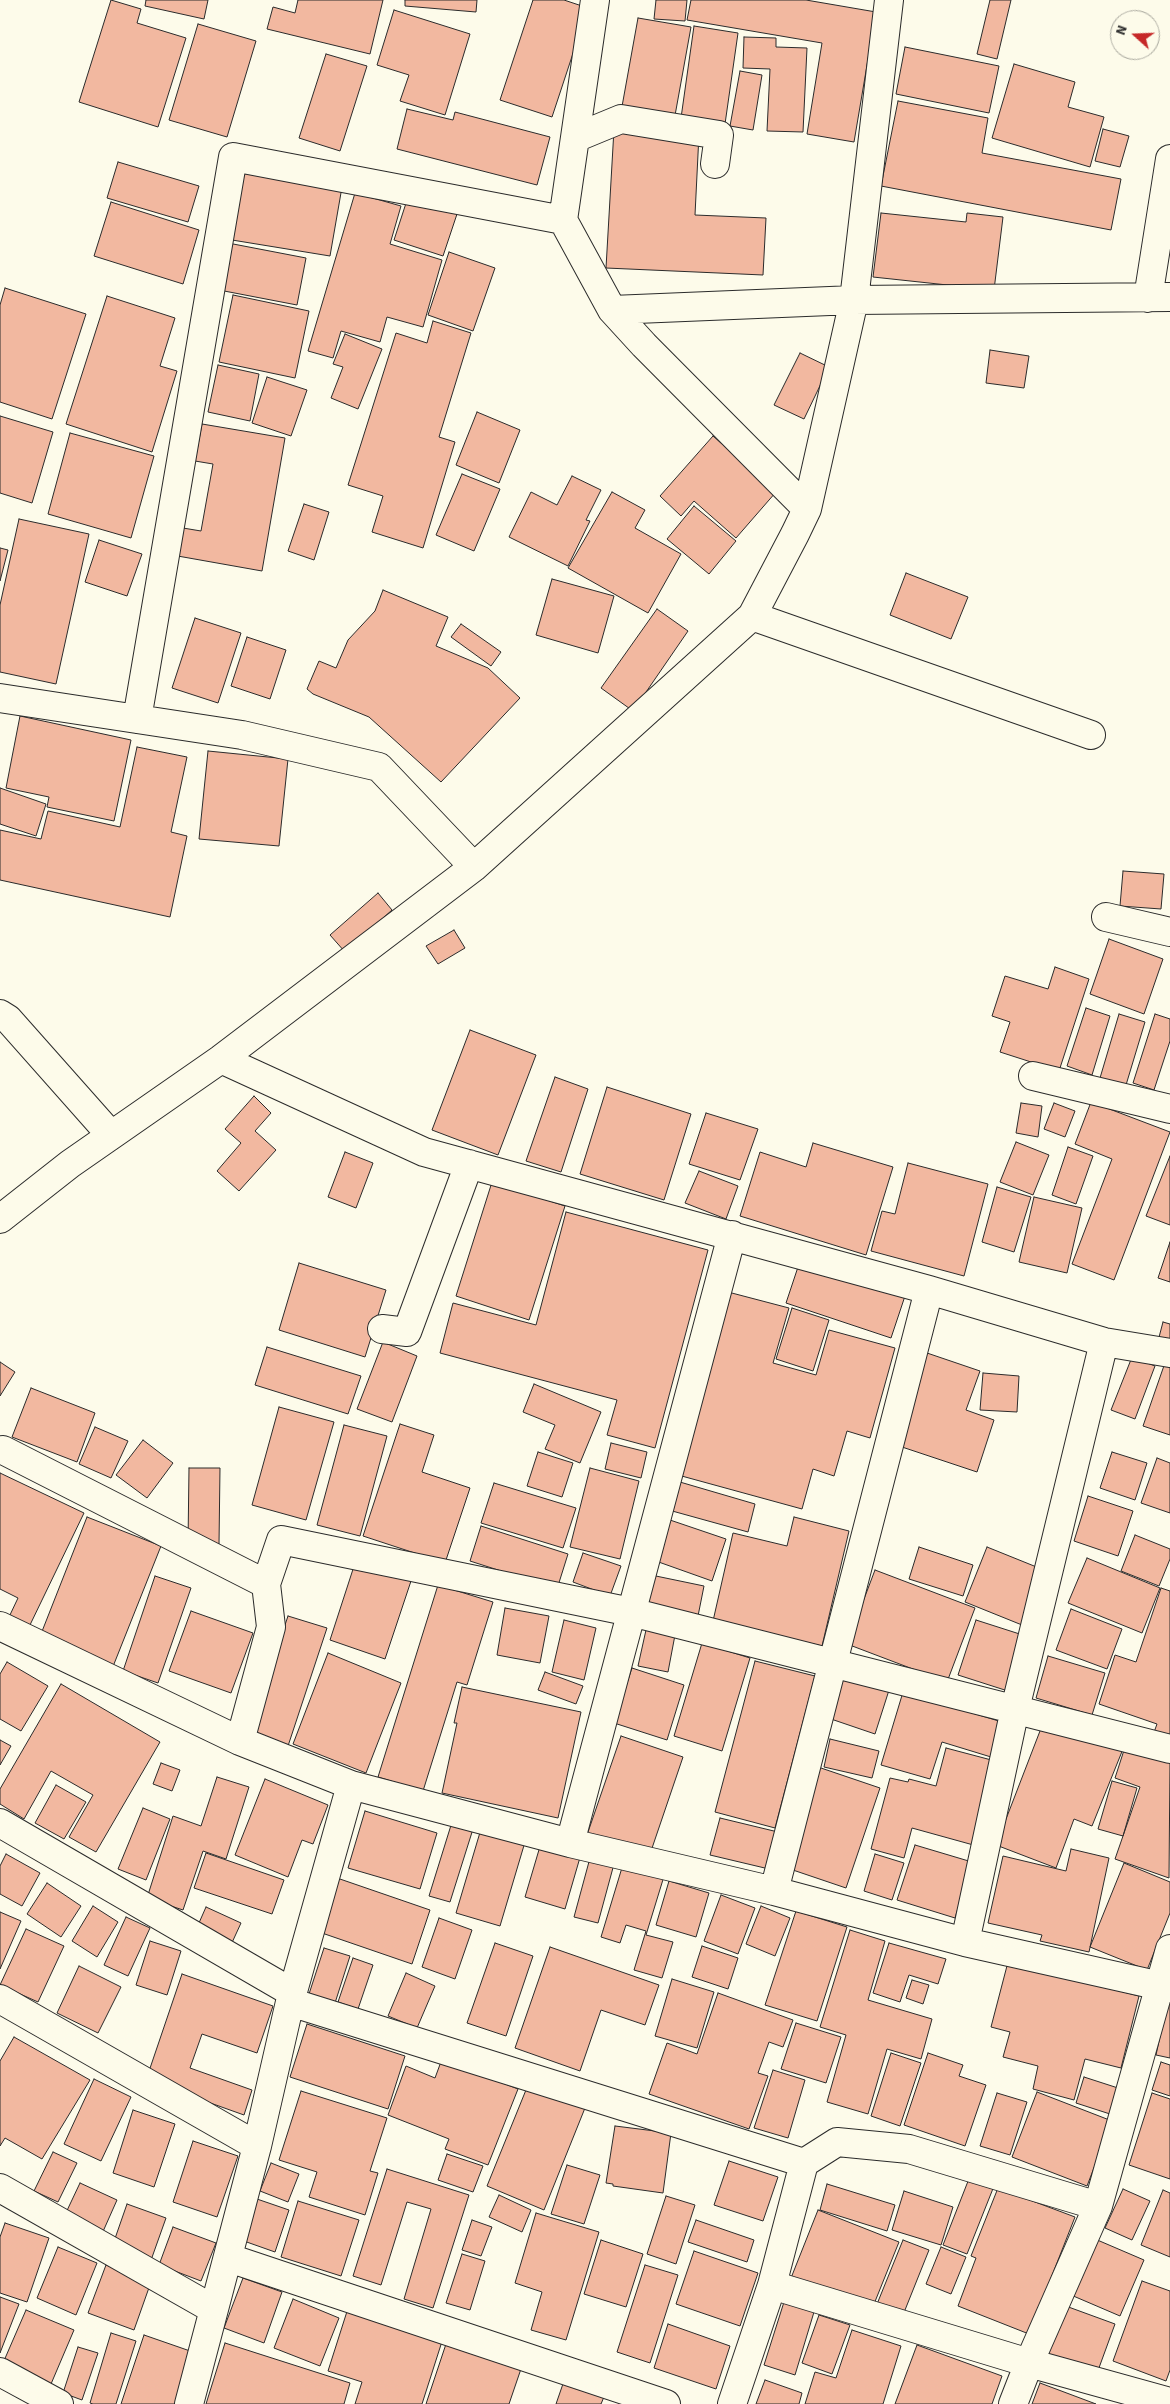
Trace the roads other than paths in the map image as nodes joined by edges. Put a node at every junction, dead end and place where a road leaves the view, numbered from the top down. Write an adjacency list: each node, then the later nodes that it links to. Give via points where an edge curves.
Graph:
1 (595, 0): 3 (street)
2 (889, 0): 8 (street)
3 (575, 138): 5 (street, via 621,119 719,135); 6 (street)
4 (1170, 159): 7 (street)
5 (715, 164)
6 (563, 220): 9 (street); 13 (street, via 233,158)
7 (1159, 297): 8 (street)
8 (854, 300): 9 (street); 10 (street)
9 (612, 310): 10 (street)
10 (807, 509): 11 (street)
11 (752, 616): 14 (street); 15 (street)
12 (0, 698): 13 (street)
13 (137, 719): 15 (street, via 242,735 379,766)
14 (1091, 735)
15 (474, 867): 19 (street)
16 (1106, 917): 17 (street)
17 (1170, 932)
18 (0, 1014): 22 (street, via 8,1019)
19 (221, 1059): 22 (street); 23 (street, via 424,1152)
20 (1033, 1076): 21 (street)
21 (1170, 1109)
22 (110, 1134): 24 (street)
23 (469, 1164): 25 (street); 27 (street, via 407,1332)
24 (0, 1219)
25 (732, 1235): 26 (street); 32 (street)
26 (929, 1290): 28 (street); 34 (street)
27 (382, 1329)
28 (1104, 1342): 29 (street); 35 (street)
29 (1170, 1353)
30 (1, 1451): 31 (street)
31 (266, 1584): 32 (street, via 281,1540); 36 (street, via 271,1626)
32 (631, 1612): 34 (street); 40 (street)
33 (0, 1626): 36 (street)
34 (833, 1664): 35 (street); 41 (street)
35 (1015, 1709): 37 (street); 42 (street)
36 (240, 1741): 38 (street)
37 (1170, 1749)
38 (352, 1786): 40 (street); 45 (street)
39 (0, 1822): 45 (street)
40 (570, 1843): 41 (street)
41 (774, 1891): 42 (street)
42 (965, 1942): 44 (street)
43 (1170, 1949): 44 (street)
44 (1166, 1987): 50 (street)
45 (291, 1998): 47 (street); 48 (street)
46 (0, 1999): 47 (street)
47 (257, 2146): 51 (street)
48 (804, 2163): 50 (street, via 837,2142 908,2149); 52 (street)
49 (0, 2188): 53 (street)
50 (1098, 2206): 54 (street)
51 (229, 2258): 53 (street); 59 (street)
52 (772, 2285): 54 (street); 60 (street)
53 (213, 2310): 58 (street)
54 (1029, 2363): 56 (street); 61 (street)
55 (0, 2372): 57 (street)
56 (1170, 2402)
57 (59, 2404)
58 (189, 2404)
59 (666, 2404)
60 (732, 2404)
61 (1013, 2404)

